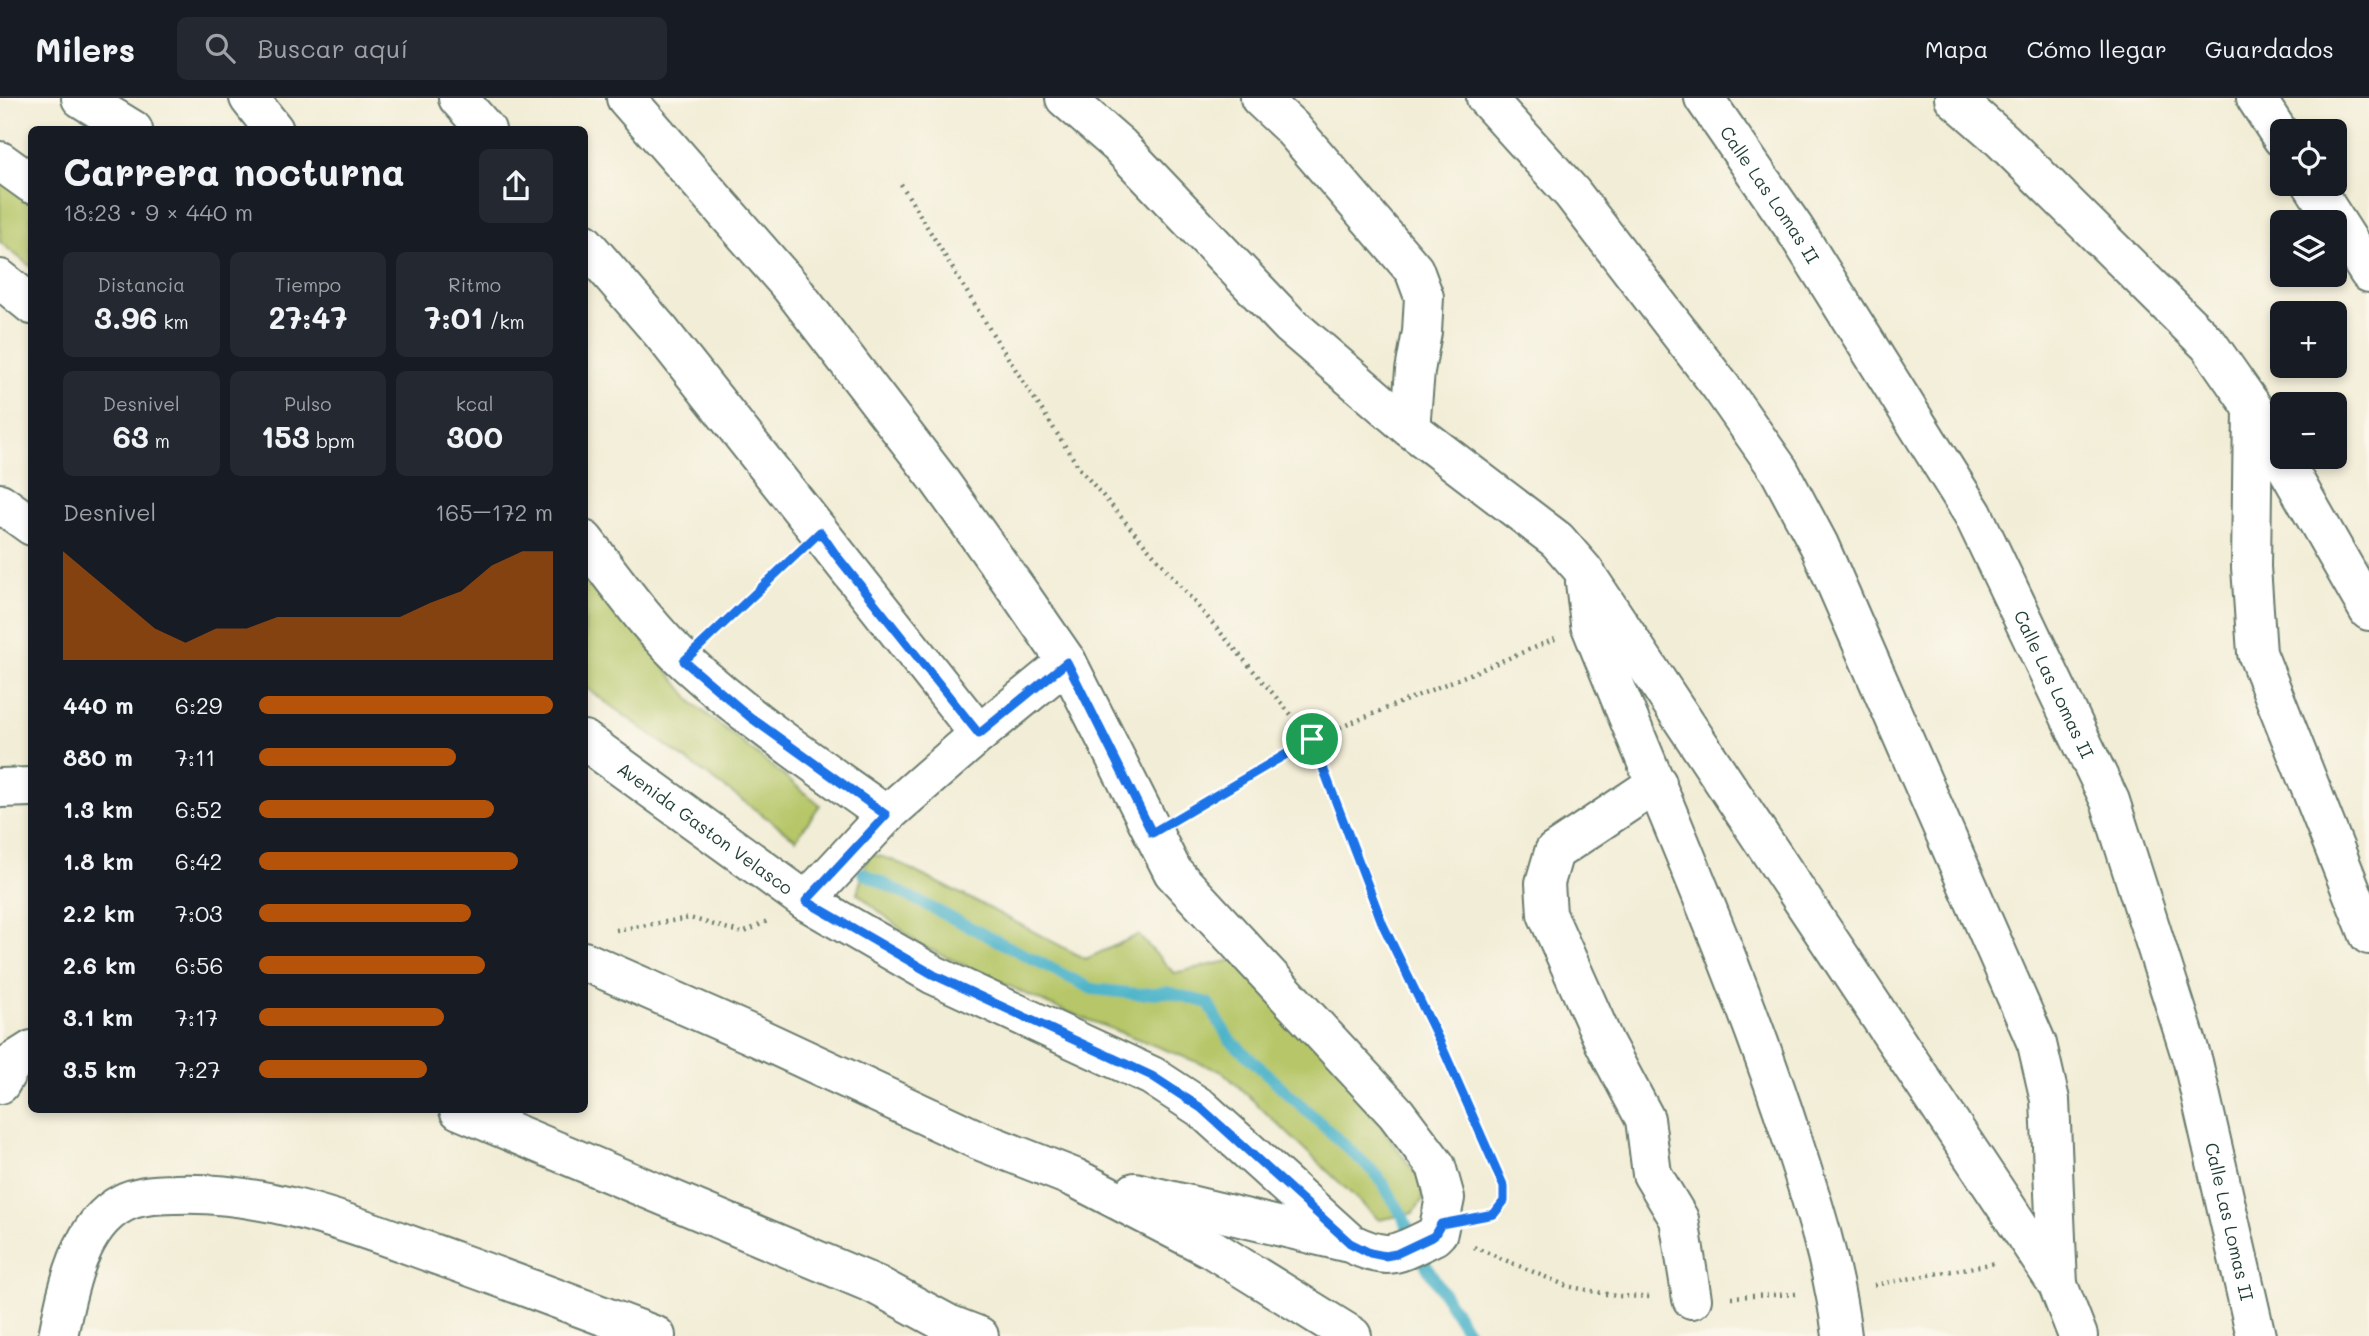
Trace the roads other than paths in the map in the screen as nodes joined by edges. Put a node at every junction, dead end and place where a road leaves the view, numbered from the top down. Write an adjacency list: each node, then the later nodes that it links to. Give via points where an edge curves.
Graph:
1 (81, 98): 12 (street)
2 (249, 98): 13 (street)
3 (458, 98): 14 (street)
4 (626, 98): 29 (street, via 790,286 939,480)
5 (1065, 98): 23 (street, via 1119,145 1290,325)
6 (1260, 98): 23 (street, via 1291,127 1414,270 1424,297)
7 (1486, 98): 44 (street, via 1572,193 1721,387 1779,470 1819,545 2037,1044 2050,1100)
8 (1704, 98): 52 (street, Calle Las Lomas II, via 1794,228 1973,514 2110,801 2193,1062)
9 (1954, 98): 22 (street, via 2209,345)
10 (2256, 98): 11 (street)
11 (2270, 120)
12 (126, 126)
13 (271, 126)
14 (482, 126)
15 (0, 161): 16 (street)
16 (28, 181)
17 (2320, 196): 19 (street)
18 (588, 248): 30 (street, via 661,332)
19 (2369, 273)
20 (0, 279): 21 (street)
21 (28, 302)
22 (2253, 408): 28 (street); 37 (street, via 2251,566 2257,653)
23 (1410, 428): 27 (street, via 1557,540)
24 (0, 503): 25 (street)
25 (28, 523)
26 (588, 545): 35 (street, via 684,661 750,717)
27 (1584, 570): 32 (street, via 1590,624); 44 (street)
28 (2369, 611)
29 (1067, 662): 30 (street); 43 (street, Avenida Gaston Velasco, via 1173,872 1395,1113 1436,1166 1445,1198 1438,1231 1385,1256)
30 (979, 734): 35 (street)
31 (588, 743): 36 (street, Avenida Gaston Velasco)
32 (1657, 783): 45 (street, via 1553,852 1545,883 1547,914 1605,1044 1645,1119 1652,1174 1679,1219); 50 (street, via 1756,1031 1800,1162 1837,1292)
33 (28, 787): 34 (street)
34 (0, 788)
35 (886, 815): 36 (street)
36 (806, 901): 43 (street, Avenida Gaston Velasco, via 934,975 1152,1076 1201,1108)
37 (2369, 935)
38 (588, 963): 42 (street, via 978,1140)
39 (28, 1053): 40 (street, via 13,1062)
40 (0, 1084)
41 (466, 1113): 48 (street, via 864,1280)
42 (1075, 1178): 43 (street); 49 (street, via 1212,1249)
43 (1350, 1243)
44 (2048, 1270): 51 (street)
45 (1692, 1299)
46 (58, 1336): 47 (street, via 68,1286 96,1223 124,1202 154,1194 201,1193 325,1216)
47 (656, 1336)
48 (979, 1336)
49 (1352, 1336)
50 (1842, 1336)
51 (2078, 1336)
52 (2256, 1336)

